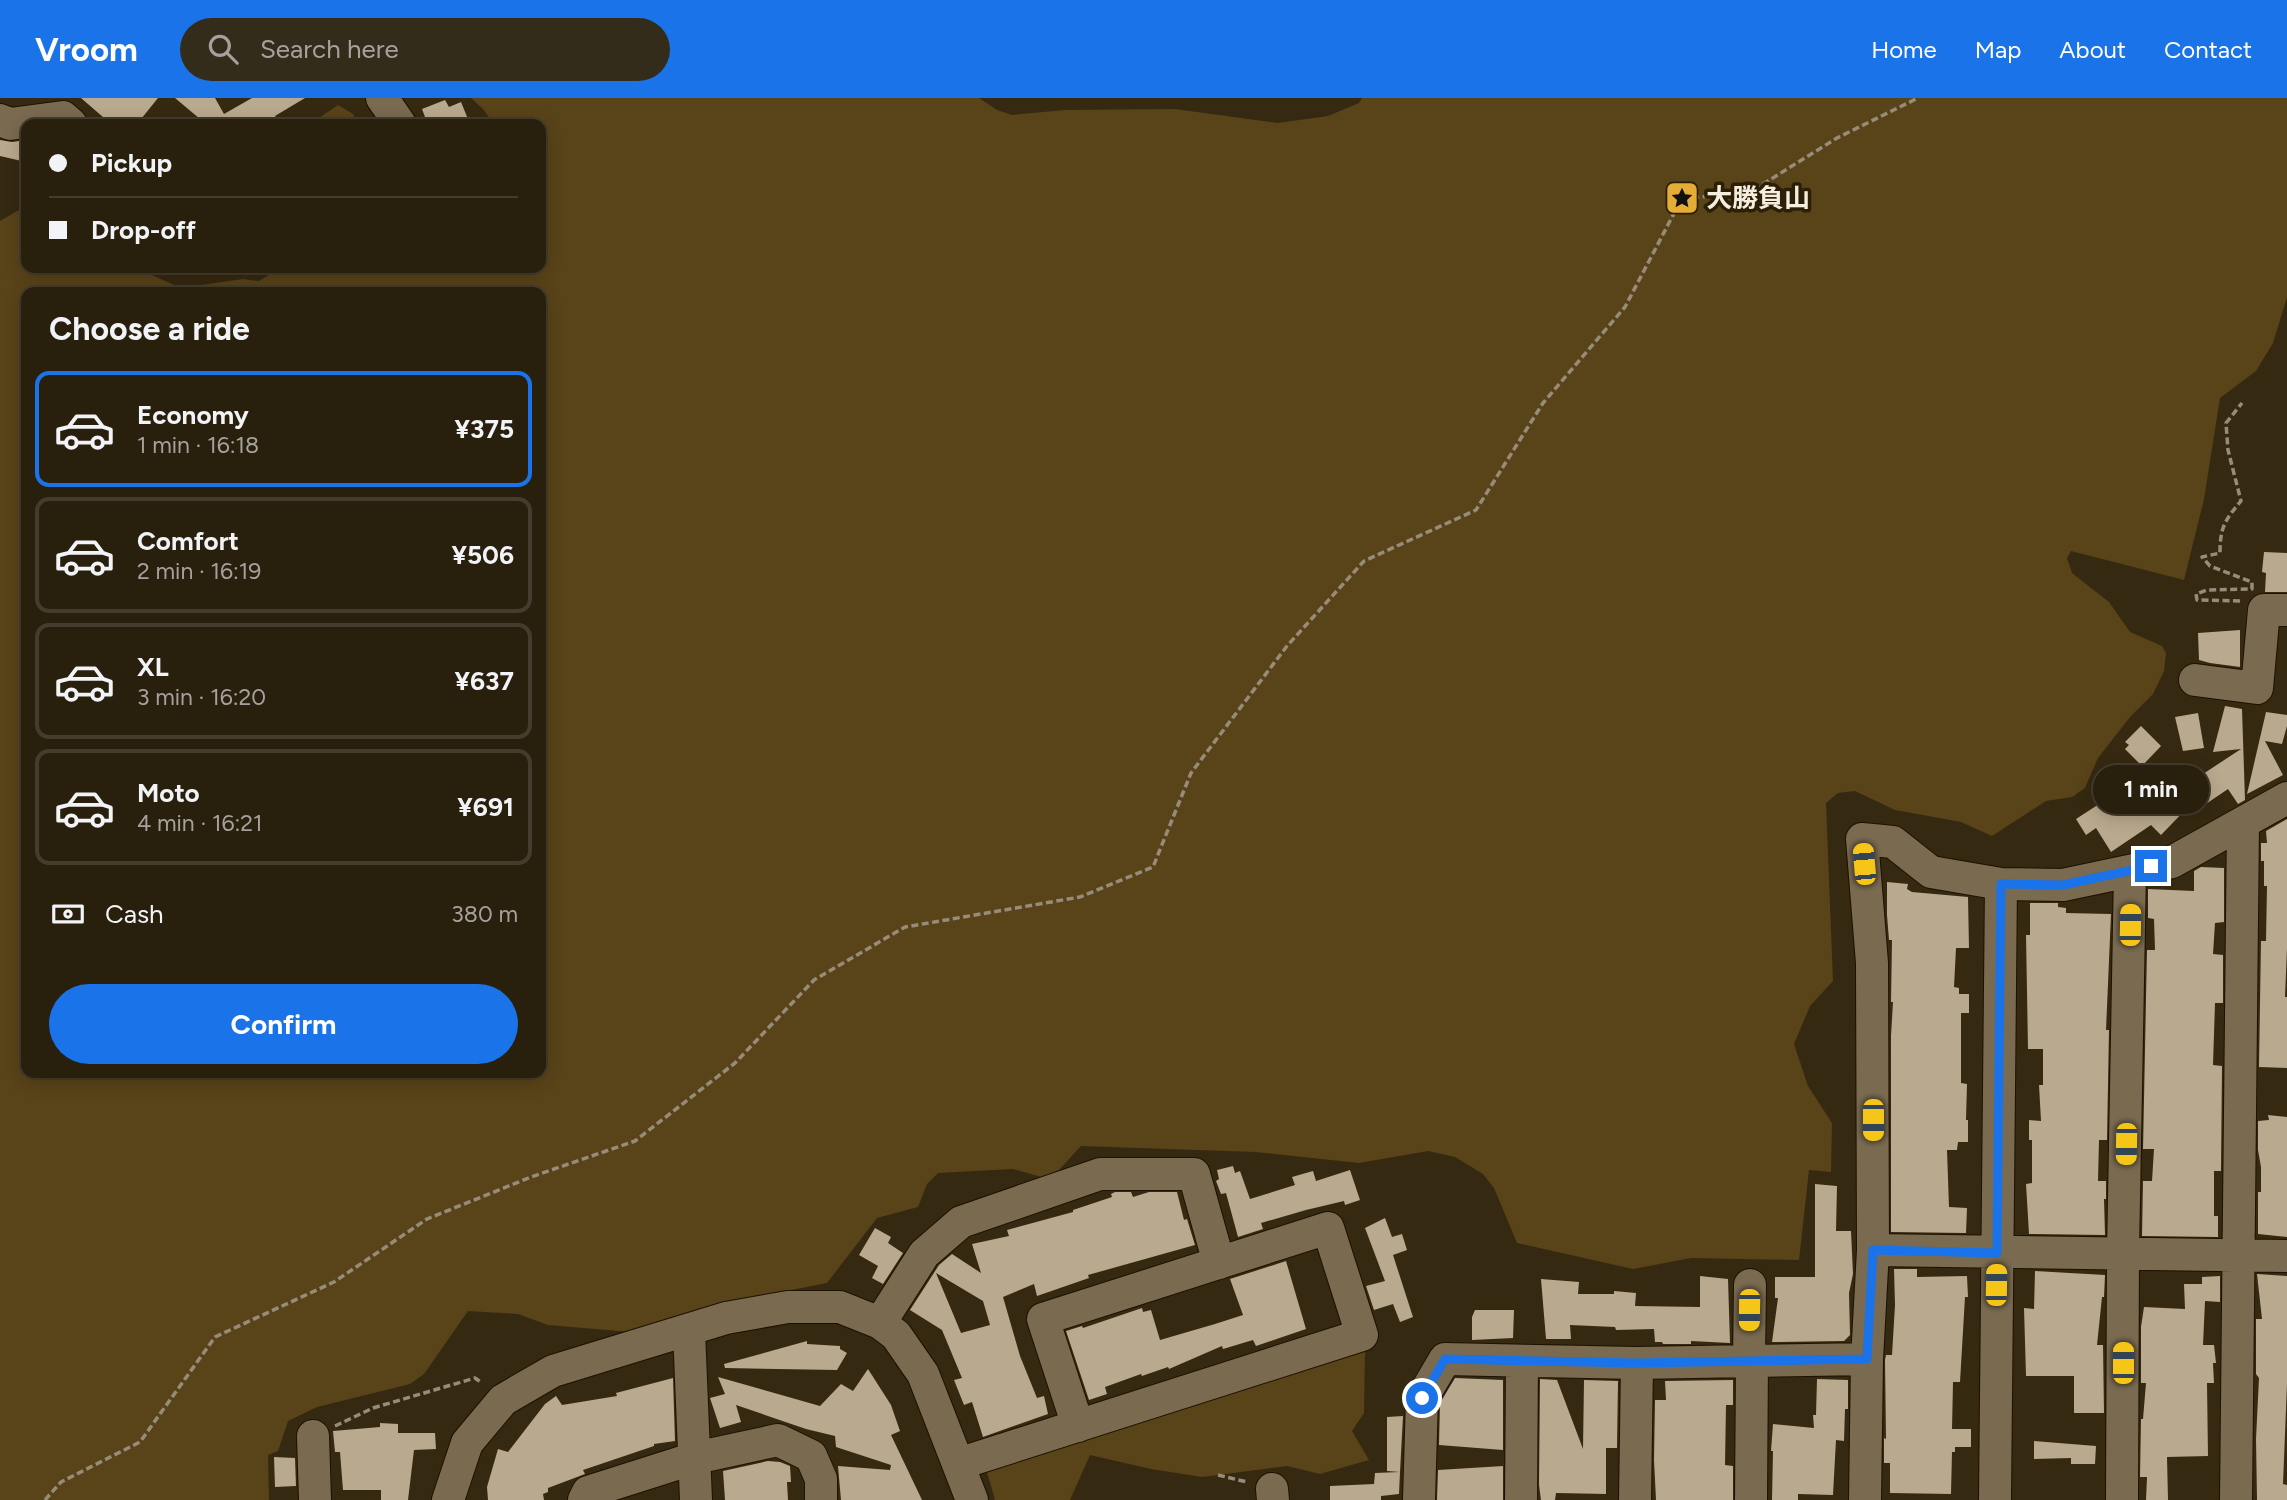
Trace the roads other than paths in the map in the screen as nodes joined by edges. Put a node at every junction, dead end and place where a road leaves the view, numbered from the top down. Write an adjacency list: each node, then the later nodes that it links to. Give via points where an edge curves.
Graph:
1 (382, 98): 4 (street)
2 (48, 119): 3 (street)
3 (65, 119)
4 (397, 119)
5 (0, 120): 6 (street)
6 (21, 123)
7 (2275, 610): 8 (street, via 2257,688)
8 (2195, 680)
9 (2287, 798): 10 (street)
10 (2243, 823): 11 (street, via 2172,862); 16 (street)
11 (2130, 870): 12 (street, via 2063,885); 15 (street)
12 (2001, 884): 13 (street, via 1931,872 1893,842 1861,839 1872,963); 14 (street)
13 (1873, 1250): 14 (street); 22 (street)
14 (1997, 1253): 15 (street); 41 (street)
15 (2123, 1253): 16 (street); 42 (street)
16 (2239, 1254): 17 (street); 43 (street)
17 (2287, 1256)
18 (1219, 1263): 20 (street, via 1194,1174 1100,1174 961,1222 924,1254); 26 (street, via 1043,1319); 26 (street, via 1328,1228 1362,1335)
19 (1750, 1285): 23 (street)
20 (880, 1323): 21 (street, via 840,1307 788,1307 726,1318); 29 (street, via 896,1335 923,1374)
21 (689, 1331): 28 (street); 31 (street, via 553,1371 503,1400 467,1443)
22 (1867, 1359): 23 (street); 40 (street)
23 (1750, 1360): 25 (street); 39 (street)
24 (1522, 1361): 25 (street); 36 (street, via 1445,1359 1422,1398); 37 (street)
25 (1637, 1363): 38 (street)
26 (1078, 1426): 29 (street)
27 (313, 1436): 30 (street)
28 (695, 1458): 32 (street, via 589,1492); 33 (street); 34 (street, via 778,1440 811,1456 821,1479)
29 (958, 1464): 35 (street)
30 (315, 1500)
31 (448, 1500)
32 (584, 1500)
33 (696, 1500)
34 (821, 1500)
35 (972, 1500)
36 (1419, 1500)
37 (1521, 1500)
38 (1635, 1500)
39 (1751, 1500)
40 (1865, 1500)
41 (1995, 1500)
42 (2122, 1500)
43 (2236, 1500)

